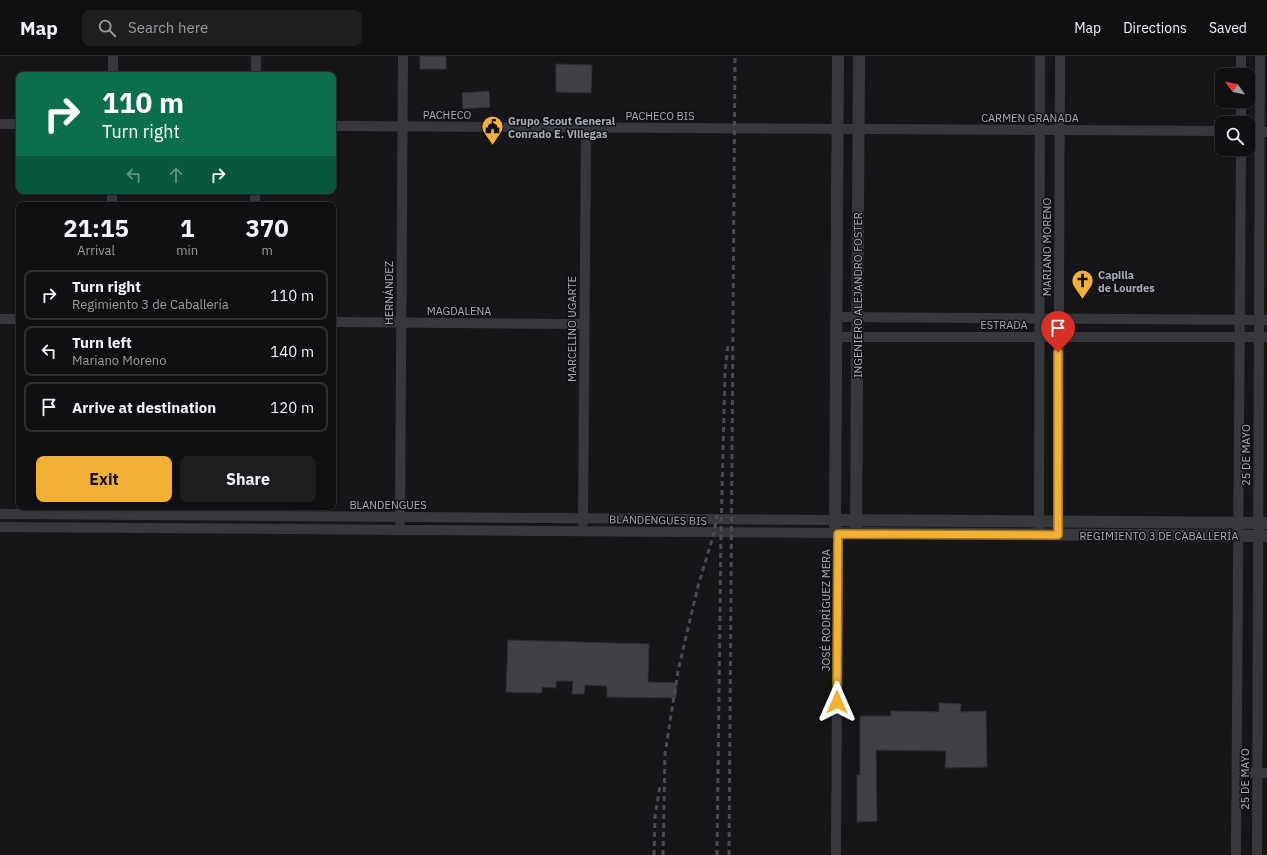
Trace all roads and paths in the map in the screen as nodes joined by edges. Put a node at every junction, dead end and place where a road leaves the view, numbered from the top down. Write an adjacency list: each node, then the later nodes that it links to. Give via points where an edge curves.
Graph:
1 (113, 56): 11 (street)
2 (256, 56): 12 (street)
3 (403, 56): 16 (street, HERNÁNDEZ)
4 (838, 56): 18 (street, INGENIERO ALEJANDRO FOSTER)
5 (859, 56): 19 (street, INGENIERO ALEJANDRO FOSTER)
6 (1040, 56): 20 (street, MARIANO MORENO)
7 (1060, 56): 21 (street, MARIANO MORENO)
8 (1241, 56): 10 (street)
9 (1260, 56): 23 (street, 25 DE MAYO)
10 (1241, 68)
11 (113, 72)
12 (256, 72)
13 (0, 124): 14 (street)
14 (16, 124)
15 (336, 126): 16 (street, PACHECO)
16 (402, 127): 17 (street, PACHECO); 34 (street, HERNÁNDEZ)
17 (586, 128): 18 (street, PACHECO BIS); 35 (street, MARCELINO UGARTE)
18 (838, 129): 19 (street, CARMEN GRANADA); 25 (street, INGENIERO ALEJANDRO FOSTER)
19 (858, 129): 20 (street, CARMEN GRANADA); 26 (street, INGENIERO ALEJANDRO FOSTER)
20 (1040, 130): 21 (street, CARMEN GRANADA); 27 (street, MARIANO MORENO)
21 (1059, 130): 22 (street, CARMEN GRANADA); 28 (street, MARIANO MORENO)
22 (1215, 131)
23 (1263, 132): 32 (street, 25 DE MAYO)
24 (1241, 156): 31 (street, 25 DE MAYO)
25 (836, 317): 26 (street, ESTRADA); 36 (street, INGENIERO ALEJANDRO FOSTER)
26 (858, 317): 27 (street, ESTRADA); 37 (street, INGENIERO ALEJANDRO FOSTER)
27 (1039, 318): 28 (street, ESTRADA); 38 (street, MARIANO MORENO)
28 (1059, 318): 31 (street, ESTRADA); 39 (street, MARIANO MORENO)
29 (0, 319): 30 (street)
30 (16, 320)
31 (1240, 320): 32 (street, ESTRADA); 40 (street, 25 DE MAYO)
32 (1263, 320): 41 (street, 25 DE MAYO)
33 (336, 322): 34 (street, MAGDALENA)
34 (401, 322): 35 (street, MAGDALENA); 45 (street, HERNÁNDEZ)
35 (584, 324): 46 (street, MARCELINO UGARTE)
36 (836, 337): 37 (street, ESTRADA); 47 (street, INGENIERO ALEJANDRO FOSTER)
37 (857, 337): 38 (street, ESTRADA); 48 (street, INGENIERO ALEJANDRO FOSTER)
38 (1039, 337): 39 (street, ESTRADA); 49 (street, MARIANO MORENO)
39 (1059, 337): 40 (street, ESTRADA); 50 (street, MARIANO MORENO)
40 (1240, 337): 41 (street, ESTRADA); 51 (street, 25 DE MAYO)
41 (1263, 337): 52 (street, 25 DE MAYO)
42 (111, 511): 43 (street, BLANDENGUES); 44 (street, BLANDENGUES); 54 (street)
43 (251, 511): 45 (street, BLANDENGUES); 55 (street)
44 (0, 514)
45 (400, 517): 46 (street, BLANDENGUES); 56 (street, HERNÁNDEZ)
46 (583, 518): 47 (street, BLANDENGUES BIS); 57 (street, MARCELINO UGARTE)
47 (835, 520): 48 (street, REGIMIENTO 3 DE CABALLERÍA); 58 (street, INGENIERO ALEJANDRO FOSTER)
48 (856, 520): 49 (street, REGIMIENTO 3 DE CABALLERÍA); 59 (street, INGENIERO ALEJANDRO FOSTER)
49 (1039, 521): 50 (street, REGIMIENTO 3 DE CABALLERÍA); 60 (street, MARIANO MORENO)
50 (1058, 521): 51 (street, REGIMIENTO 3 DE CABALLERÍA); 61 (street, MARIANO MORENO)
51 (1239, 522): 52 (street, REGIMIENTO 3 DE CABALLERÍA); 62 (street, 25 DE MAYO)
52 (1262, 523): 63 (street, 25 DE MAYO)
53 (0, 527): 54 (street)
54 (110, 528): 55 (street)
55 (251, 529): 56 (street)
56 (400, 530): 57 (street)
57 (583, 532): 58 (street, BLANDENGUES BIS)
58 (837, 533): 59 (street, REGIMIENTO 3 DE CABALLERÍA); 66 (street, JOSÉ RODRÍGUEZ MERA)
59 (856, 533): 60 (street, REGIMIENTO 3 DE CABALLERÍA)
60 (1039, 535): 61 (street, REGIMIENTO 3 DE CABALLERÍA)
61 (1058, 535): 62 (street, REGIMIENTO 3 DE CABALLERÍA)
62 (1239, 536): 63 (street, REGIMIENTO 3 DE CABALLERÍA); 64 (street, 25 DE MAYO)
63 (1262, 536): 65 (street, 25 DE MAYO)
64 (1237, 773): 65 (street); 67 (street, 25 DE MAYO)
65 (1262, 773): 68 (street, 25 DE MAYO)
66 (836, 855)
67 (1236, 855)
68 (1257, 855)

